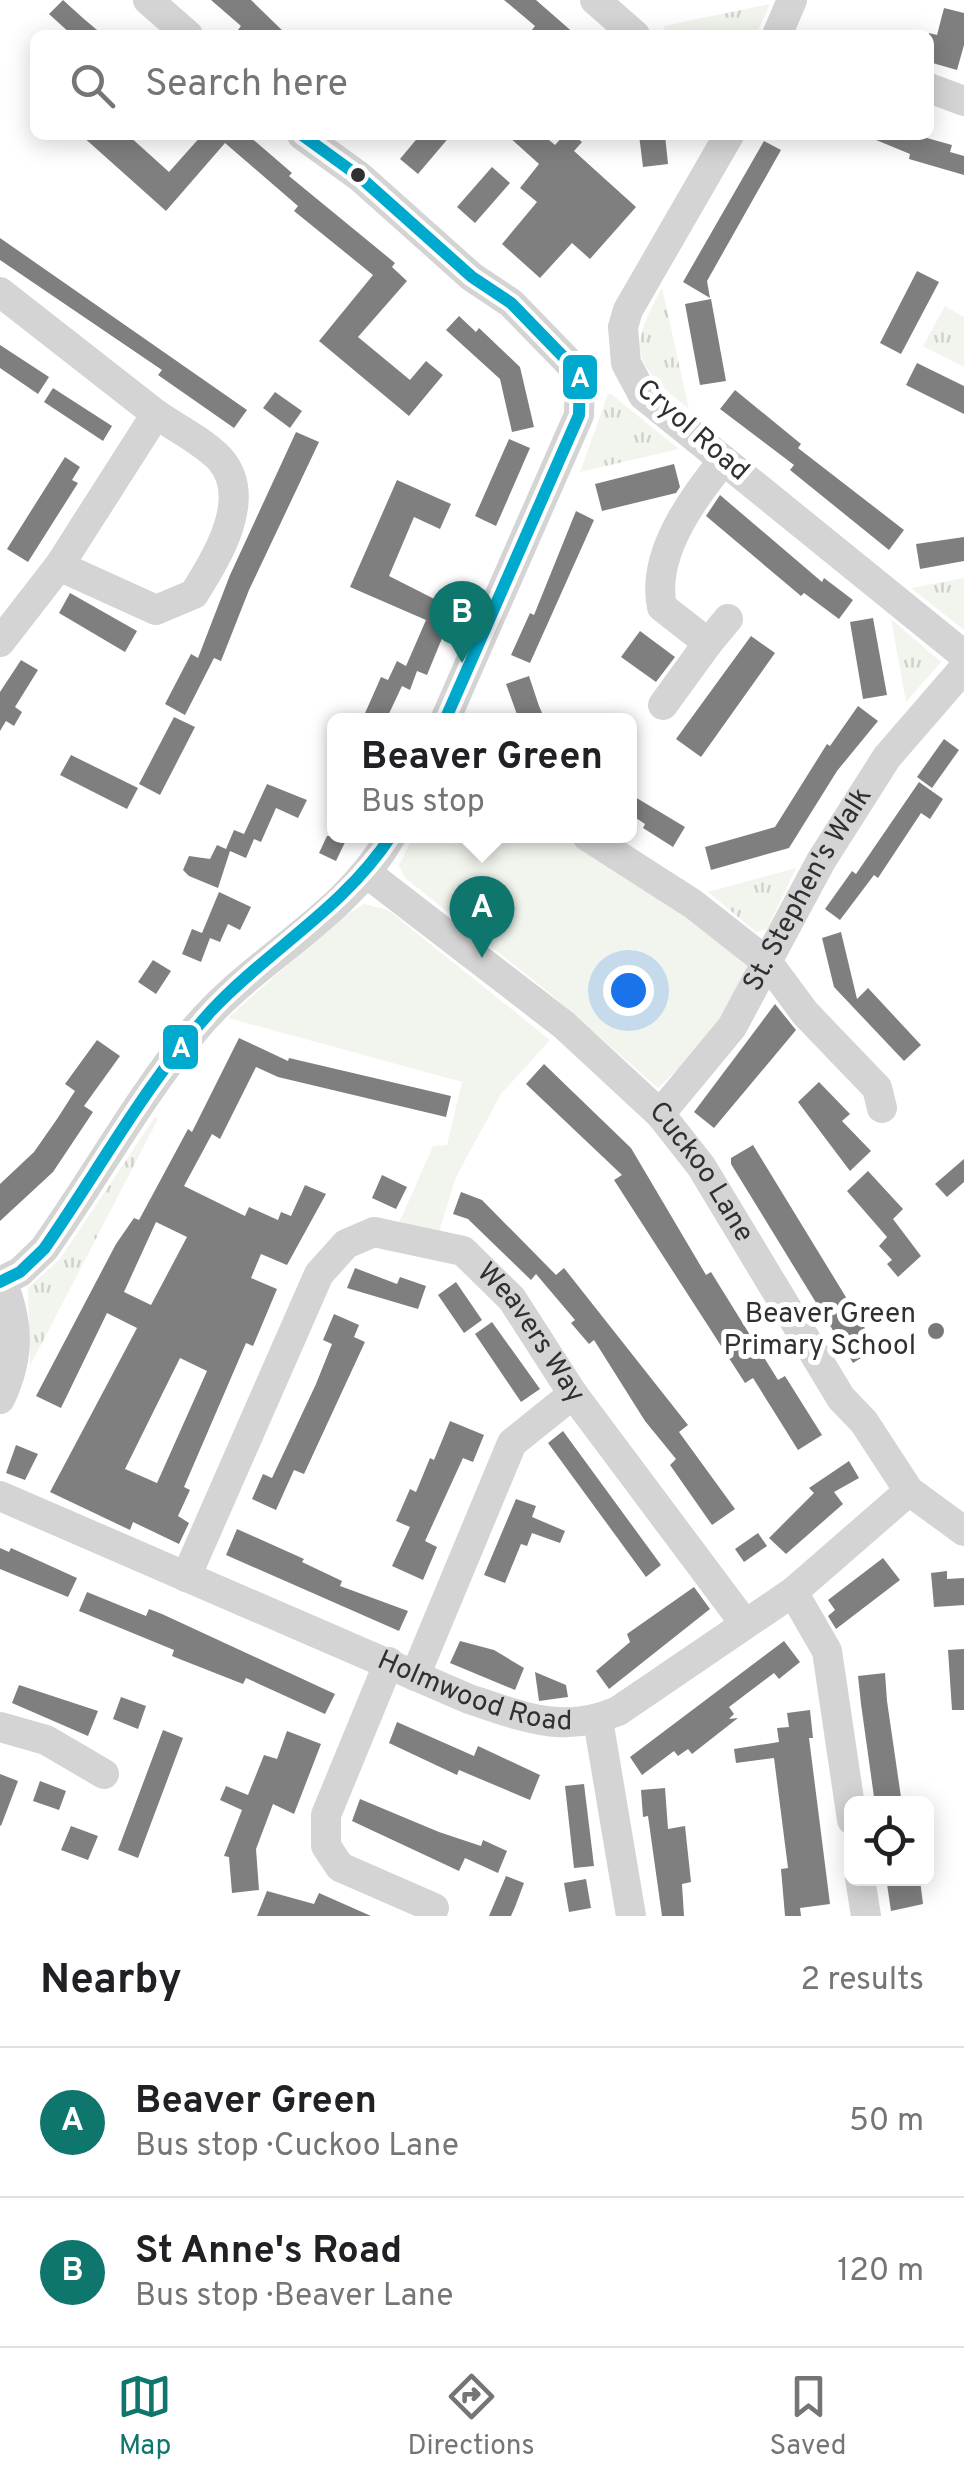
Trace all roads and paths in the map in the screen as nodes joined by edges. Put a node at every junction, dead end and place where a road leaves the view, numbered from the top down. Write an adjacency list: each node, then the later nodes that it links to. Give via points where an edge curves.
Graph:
1 (148, 0): 3 (street)
2 (595, 0): 4 (street)
3 (182, 30)
4 (629, 30)
5 (934, 90): 6 (street)
6 (964, 101)
7 (309, 140): 11 (street, via 511,303)
8 (726, 140): 10 (street, Cryol Road, via 628,310)
9 (0, 292): 12 (street)
10 (626, 360): 11 (street); 13 (street, Cryol Road, via 643,395)
11 (576, 373): 21 (street, via 579,414)
12 (156, 414): 14 (street); 14 (street, via 218,457 232,477 234,512 194,594 156,610)
13 (723, 461): 17 (street, via 691,501 660,581 662,606); 18 (street, Cryol Road)
14 (59, 566): 16 (street)
15 (728, 619): 17 (street)
16 (0, 642)
17 (708, 644): 20 (street)
18 (964, 656)
19 (964, 668): 25 (street, St. Stephen's Walk, via 887,757 821,861)
20 (663, 705)
21 (448, 713)
22 (387, 843): 24 (street)
23 (599, 843): 25 (street)
24 (368, 874): 27 (street, Cuckoo Lane, via 564,1025); 28 (street, via 191,1034 44,1249)
25 (768, 963): 26 (street, via 877,1088); 27 (street, St. Stephen's Walk, via 732,1026)
26 (882, 1108)
27 (660, 1114): 31 (street, Cuckoo Lane, via 701,1166 840,1398)
28 (1, 1281): 30 (street, via 16,1317 17,1343)
29 (573, 1394): 34 (street, Weavers Way, via 512,1299 463,1252 374,1232 346,1244 318,1274); 36 (street, Weavers Way); 37 (street, via 512,1443)
30 (0, 1399)
31 (909, 1491): 33 (street, Cuckoo Lane); 35 (street, Holmwood Road)
32 (0, 1496): 34 (street, Holmwood Road)
33 (964, 1531)
34 (186, 1576): 37 (street, Holmwood Road)
35 (793, 1592): 36 (street, Holmwood Road); 41 (street, via 826,1651)
36 (745, 1624): 38 (street, Holmwood Road)
37 (402, 1669): 38 (street, Holmwood Road, via 523,1720); 43 (street, via 326,1815 326,1849 358,1877)
38 (598, 1720): 44 (street)
39 (0, 1726): 40 (street, via 46,1740)
40 (104, 1775)
41 (848, 1796)
42 (861, 1886): 45 (street)
43 (435, 1905)
44 (631, 1916)
45 (866, 1916)

